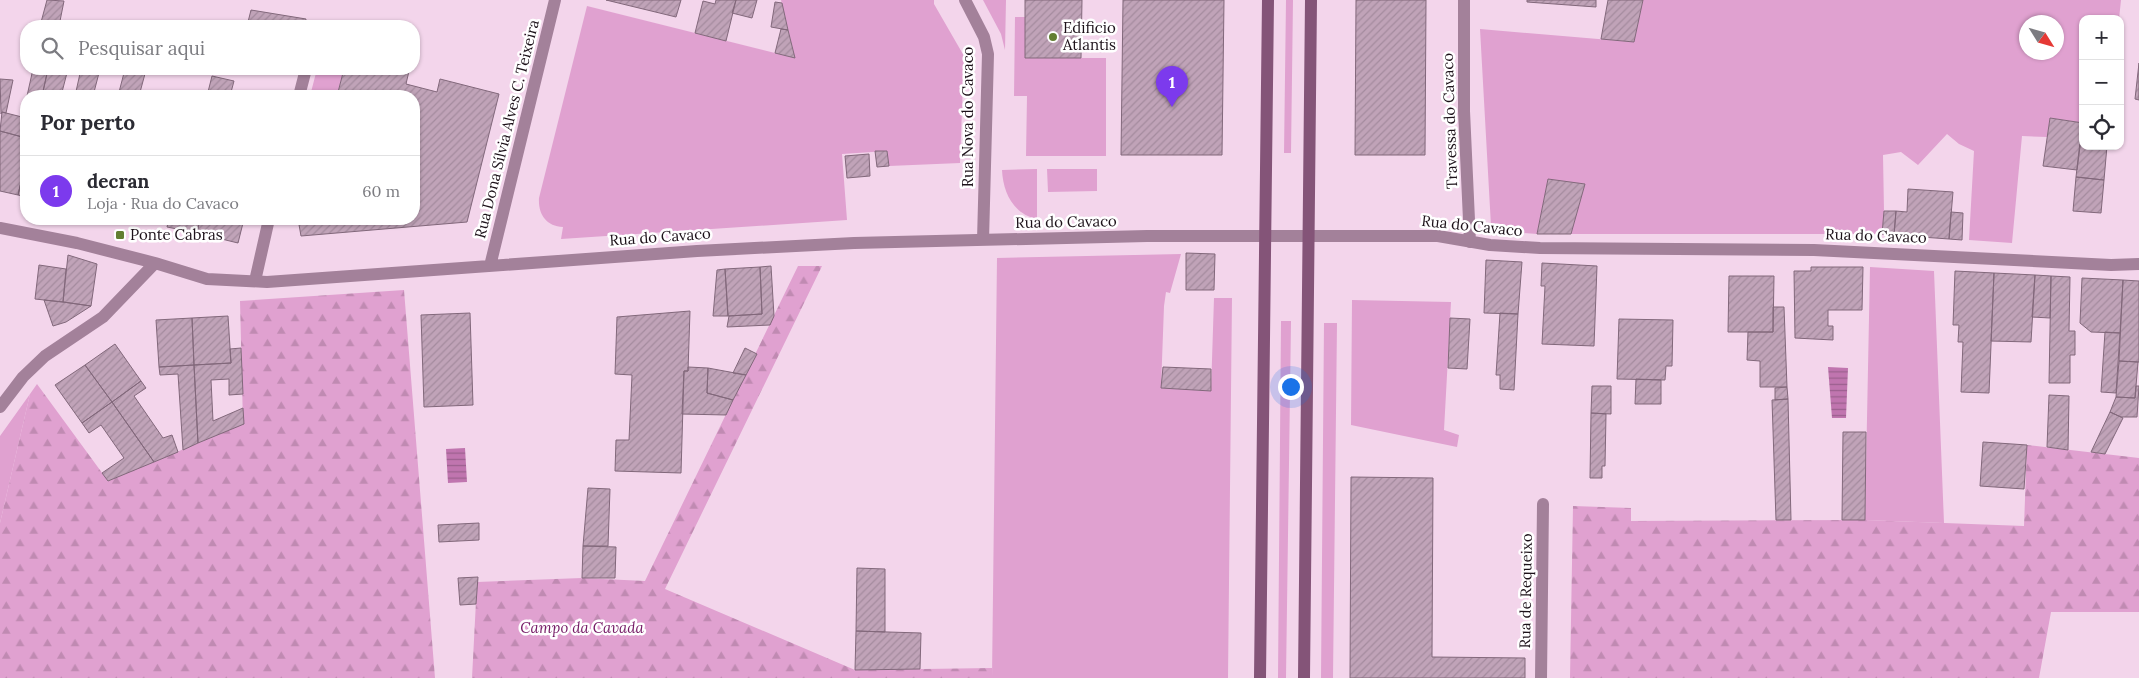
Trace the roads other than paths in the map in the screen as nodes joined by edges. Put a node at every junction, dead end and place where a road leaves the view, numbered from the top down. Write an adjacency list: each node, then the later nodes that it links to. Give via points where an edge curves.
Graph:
1 (555, 0): 16 (street, Rua Dona Sílvia Alves C. Teixeira)
2 (965, 0): 12 (street, Rua Nova do Cavaco, via 984,37 988,54)
3 (1268, 0): 10 (main road)
4 (1311, 0): 11 (main road)
5 (1464, 0): 13 (street, Travessa do Cavaco, via 1464,111)
6 (304, 75): 7 (street)
7 (301, 90)
8 (268, 225): 17 (street)
9 (0, 228): 14 (street, Rua do Cavaco)
10 (1264, 236): 11 (street, Rua do Cavaco); 12 (street, Rua do Cavaco); 20 (main road)
11 (1309, 236): 13 (street, Rua do Cavaco, via 1438,236); 21 (main road)
12 (984, 240): 16 (street, Rua do Cavaco, via 706,250)
13 (1470, 242): 15 (street, Rua do Cavaco, via 1540,248 1814,250)
14 (155, 263): 17 (street, Rua do Cavaco, via 206,279); 18 (street, via 103,317 45,356 23,377)
15 (2139, 264)
16 (490, 266): 17 (street, Rua do Cavaco)
17 (254, 281)
18 (0, 407)
19 (1543, 504): 22 (street, Rua de Requeixo)
20 (1260, 678)
21 (1304, 678)
22 (1541, 678)

